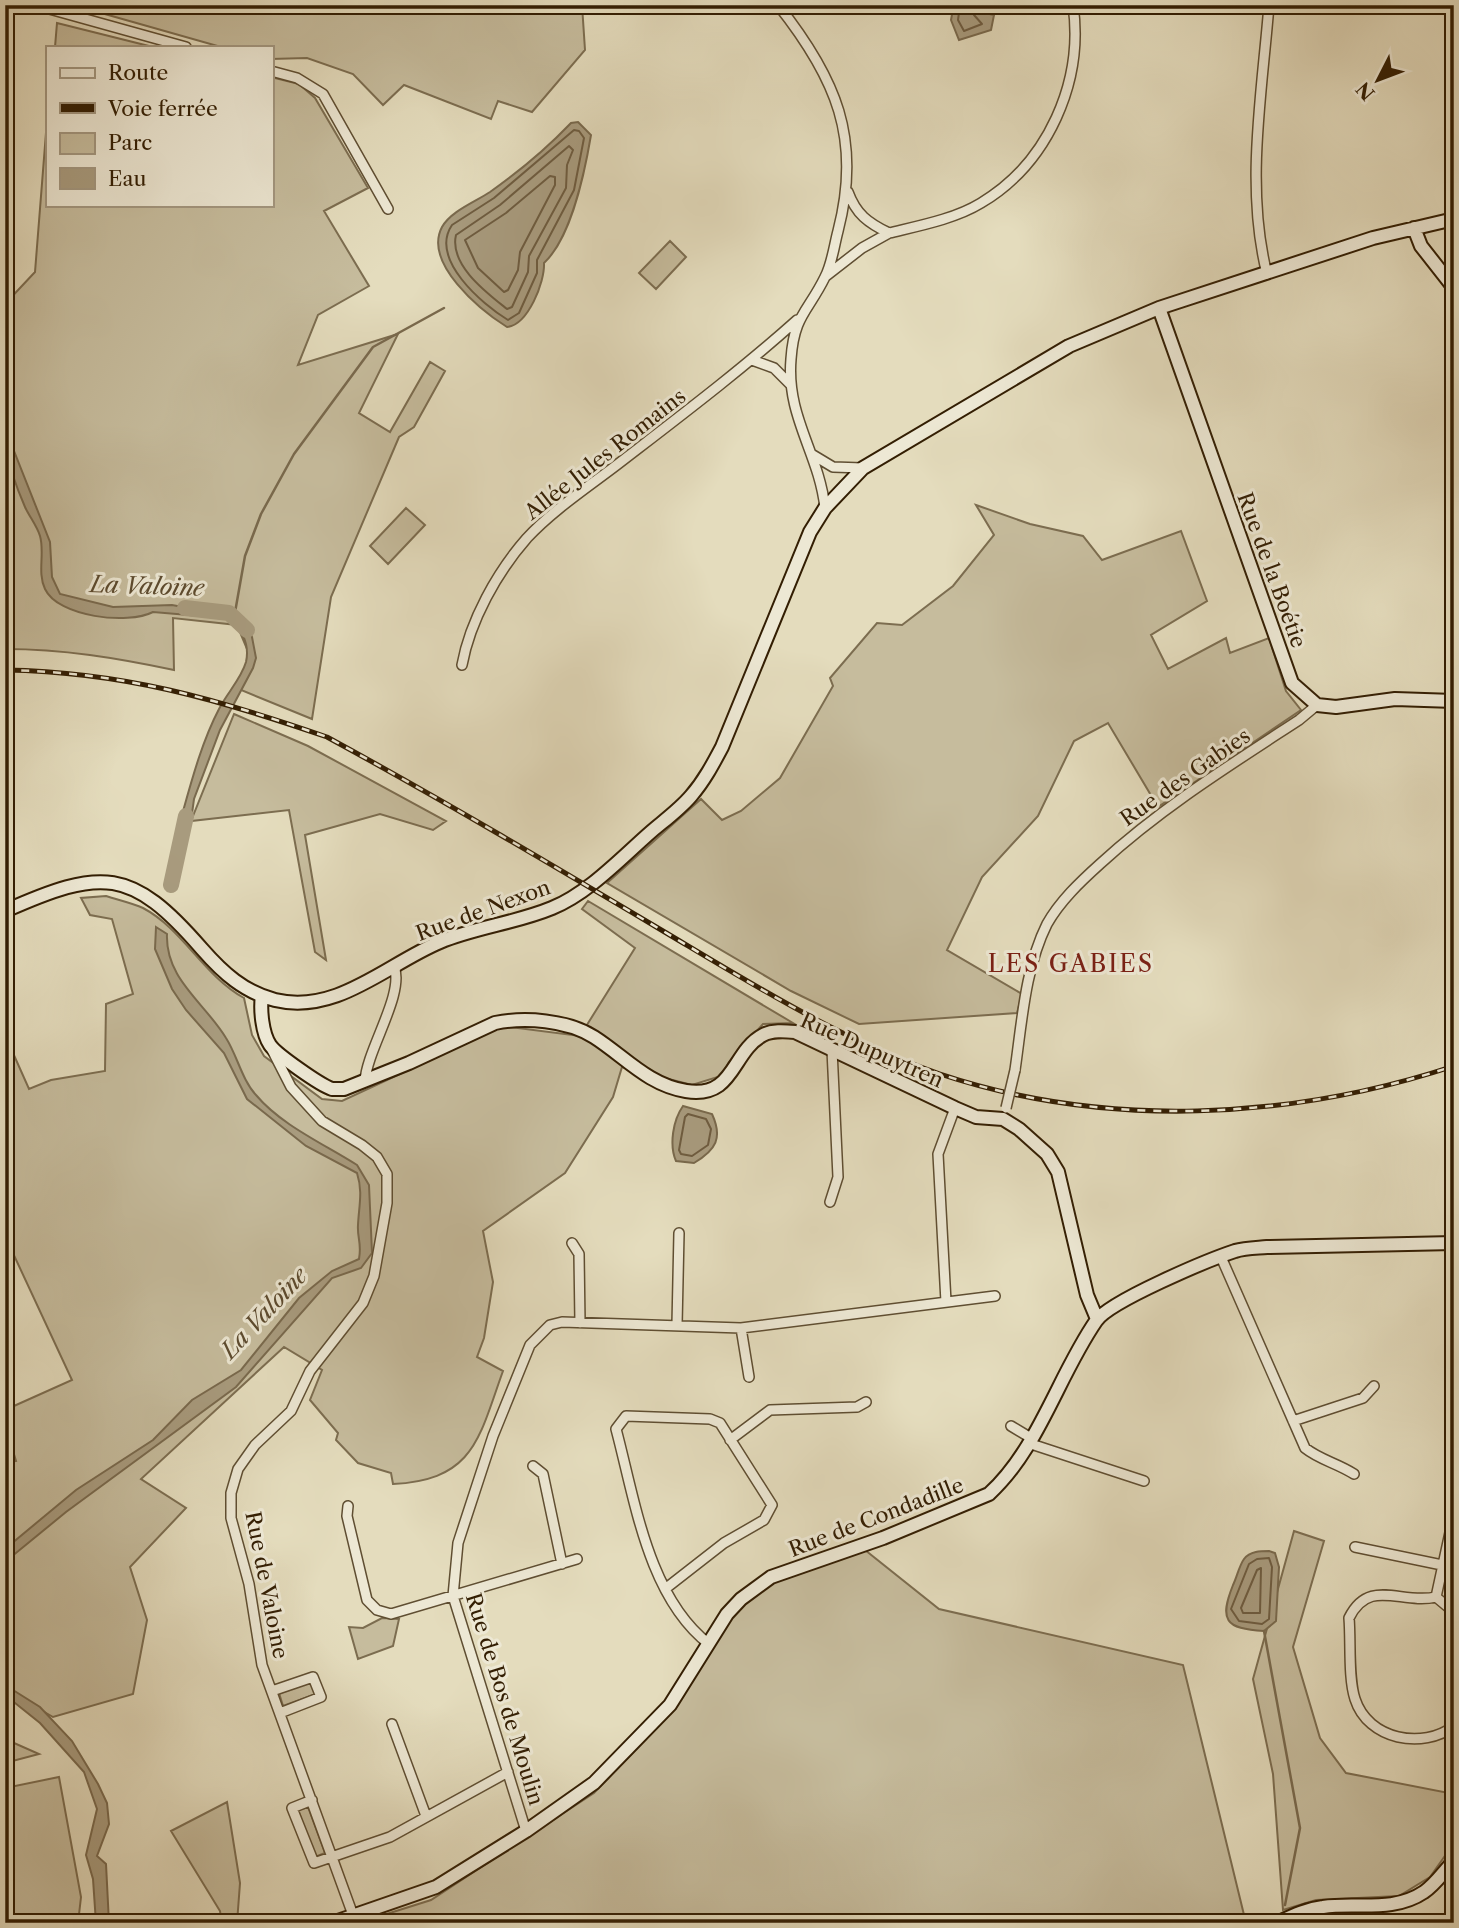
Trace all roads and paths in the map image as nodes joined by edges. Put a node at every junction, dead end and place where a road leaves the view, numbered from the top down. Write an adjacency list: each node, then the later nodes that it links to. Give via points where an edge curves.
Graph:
1 (35, 5): 5 (street)
2 (778, 5): 7 (street, via 821,65 838,106 848,149)
3 (1073, 5): 11 (street, via 1076,27 1065,99 1047,137 1026,164 980,205)
4 (1269, 5): 12 (street, via 1255,180 1257,225)
5 (182, 46)
6 (273, 72): 8 (street, via 296,78 323,94)
7 (848, 192): 11 (street, via 854,208 868,223); 13 (street)
8 (388, 209)
9 (1454, 219): 10 (street, Rue de Nexon)
10 (1414, 228): 12 (street, Rue de Nexon); 14 (street, via 1421,246)
11 (889, 233): 13 (street)
12 (1267, 274): 15 (street, Rue de Nexon)
13 (826, 276): 16 (street)
14 (1454, 288)
15 (1159, 308): 21 (street, Rue de Nexon, via 1069,346); 26 (street, Rue de la Boétie, via 1292,683)
16 (797, 320): 17 (street, Allée Jules Romains); 18 (street)
17 (752, 360): 18 (street, via 774,368); 24 (street, Allée Jules Romains, via 528,538 492,591 467,641)
18 (790, 384): 19 (street, via 801,436)
19 (813, 455): 20 (street); 23 (street)
20 (832, 467): 21 (street); 22 (street)
21 (863, 468): 22 (street, Rue de Nexon)
22 (844, 486): 23 (street, Rue de Nexon)
23 (825, 508): 28 (street, Rue de Nexon, via 797,558 722,747 689,799 600,875 553,908 441,942)
24 (462, 665)
25 (1454, 701): 26 (street, via 1395,699)
26 (1317, 705): 34 (street, Rue des Gabies, bridge, via 1160,812 1063,901 1048,923 1032,964)
27 (5, 911): 29 (street, Rue de Nexon, via 83,883 132,888 156,900 226,975)
28 (394, 966): 29 (street, Rue de Nexon, via 348,991 313,1002); 32 (street, via 395,990 366,1065)
29 (262, 996): 30 (street, Rue de Valoine)
30 (270, 1047): 32 (street, Rue Dupuytren, via 320,1085 344,1089); 67 (street, Rue de Valoine, via 291,1087 322,1121 377,1157 387,1174 387,1203 374,1276 363,1303 310,1371 291,1411 255,1445 238,1469 231,1493 231,1518 249,1584 262,1665)
31 (832, 1050): 32 (street, Rue Dupuytren, via 794,1032 762,1035 722,1084 708,1091 687,1092 646,1076 584,1032 541,1021 512,1020 495,1023); 33 (street, Rue Dupuytren); 35 (street, via 838,1177)
32 (365, 1081)
33 (955, 1108): 34 (street, Rue Dupuytren, via 976,1117); 41 (street, via 938,1154)
34 (1005, 1114): 42 (street, Rue Dupuytren, via 1047,1154 1058,1172 1087,1295)
35 (830, 1202)
36 (679, 1233): 44 (street)
37 (572, 1243): 43 (street, via 579,1254)
38 (1454, 1243): 39 (street, Rue de Condadille, via 1267,1247)
39 (1221, 1257): 42 (street, Rue de Condadille, via 1116,1304); 49 (street)
40 (995, 1296): 41 (street, Rue de Bos de Moulin)
41 (946, 1302): 45 (street, Rue de Bos de Moulin)
42 (1097, 1319): 52 (street, Rue de Condadille)
43 (580, 1323): 44 (street, Rue de Bos de Moulin); 63 (street, Rue de Bos de Moulin, via 550,1325 530,1345 493,1436 458,1543)
44 (677, 1325): 45 (street, Rue de Bos de Moulin)
45 (741, 1328): 46 (street)
46 (749, 1377)
47 (1374, 1385): 49 (street, via 1363,1398)
48 (866, 1402): 51 (street, via 770,1410)
49 (1293, 1422): 54 (street, via 1305,1448)
50 (1011, 1426): 52 (street)
51 (730, 1440): 62 (street, via 772,1505 764,1520 723,1544); 62 (street, via 720,1423 710,1419 626,1416 616,1429 654,1568)
52 (1029, 1440): 55 (street); 66 (street, Rue de Condadille, via 989,1494 771,1577 734,1606)
53 (533, 1466): 60 (street, via 543,1474)
54 (1354, 1474)
55 (1144, 1481)
56 (348, 1506): 63 (street, via 368,1600 377,1610 391,1614)
57 (1454, 1514): 61 (street)
58 (1355, 1547): 61 (street)
59 (577, 1559): 60 (street)
60 (562, 1564): 63 (street)
61 (1443, 1565): 64 (street)
62 (664, 1589): 66 (street, via 694,1632)
63 (453, 1596): 71 (street, Rue de Bos de Moulin)
64 (1436, 1597): 65 (street); 70 (street, via 1422,1600 1377,1594 1355,1606 1349,1618 1355,1699 1376,1727 1393,1736 1427,1739)
65 (1454, 1612)
66 (709, 1644): 74 (street, Rue de Condadille, via 670,1705 622,1758 578,1796)
67 (272, 1691): 68 (street, Rue de Valoine); 68 (street, Rue de Valoine, via 313,1677 321,1697)
68 (280, 1713): 72 (street, Rue de Valoine)
69 (391, 1724): 73 (street)
70 (1454, 1726)
71 (508, 1772): 73 (street); 74 (street, Rue de Bos de Moulin)
72 (312, 1800): 75 (street, Rue de Valoine); 75 (street, via 292,1808 314,1863)
73 (426, 1816): 75 (street, via 390,1837)
74 (526, 1831): 77 (street, Rue de Condadille, via 436,1887)
75 (334, 1858): 77 (street, Rue de Valoine)
76 (1454, 1861): 79 (street, via 1425,1892 1409,1899 1388,1905 1324,1906)
77 (353, 1915): 78 (street, Rue de Condadille)
78 (332, 1923)
79 (1277, 1923)

